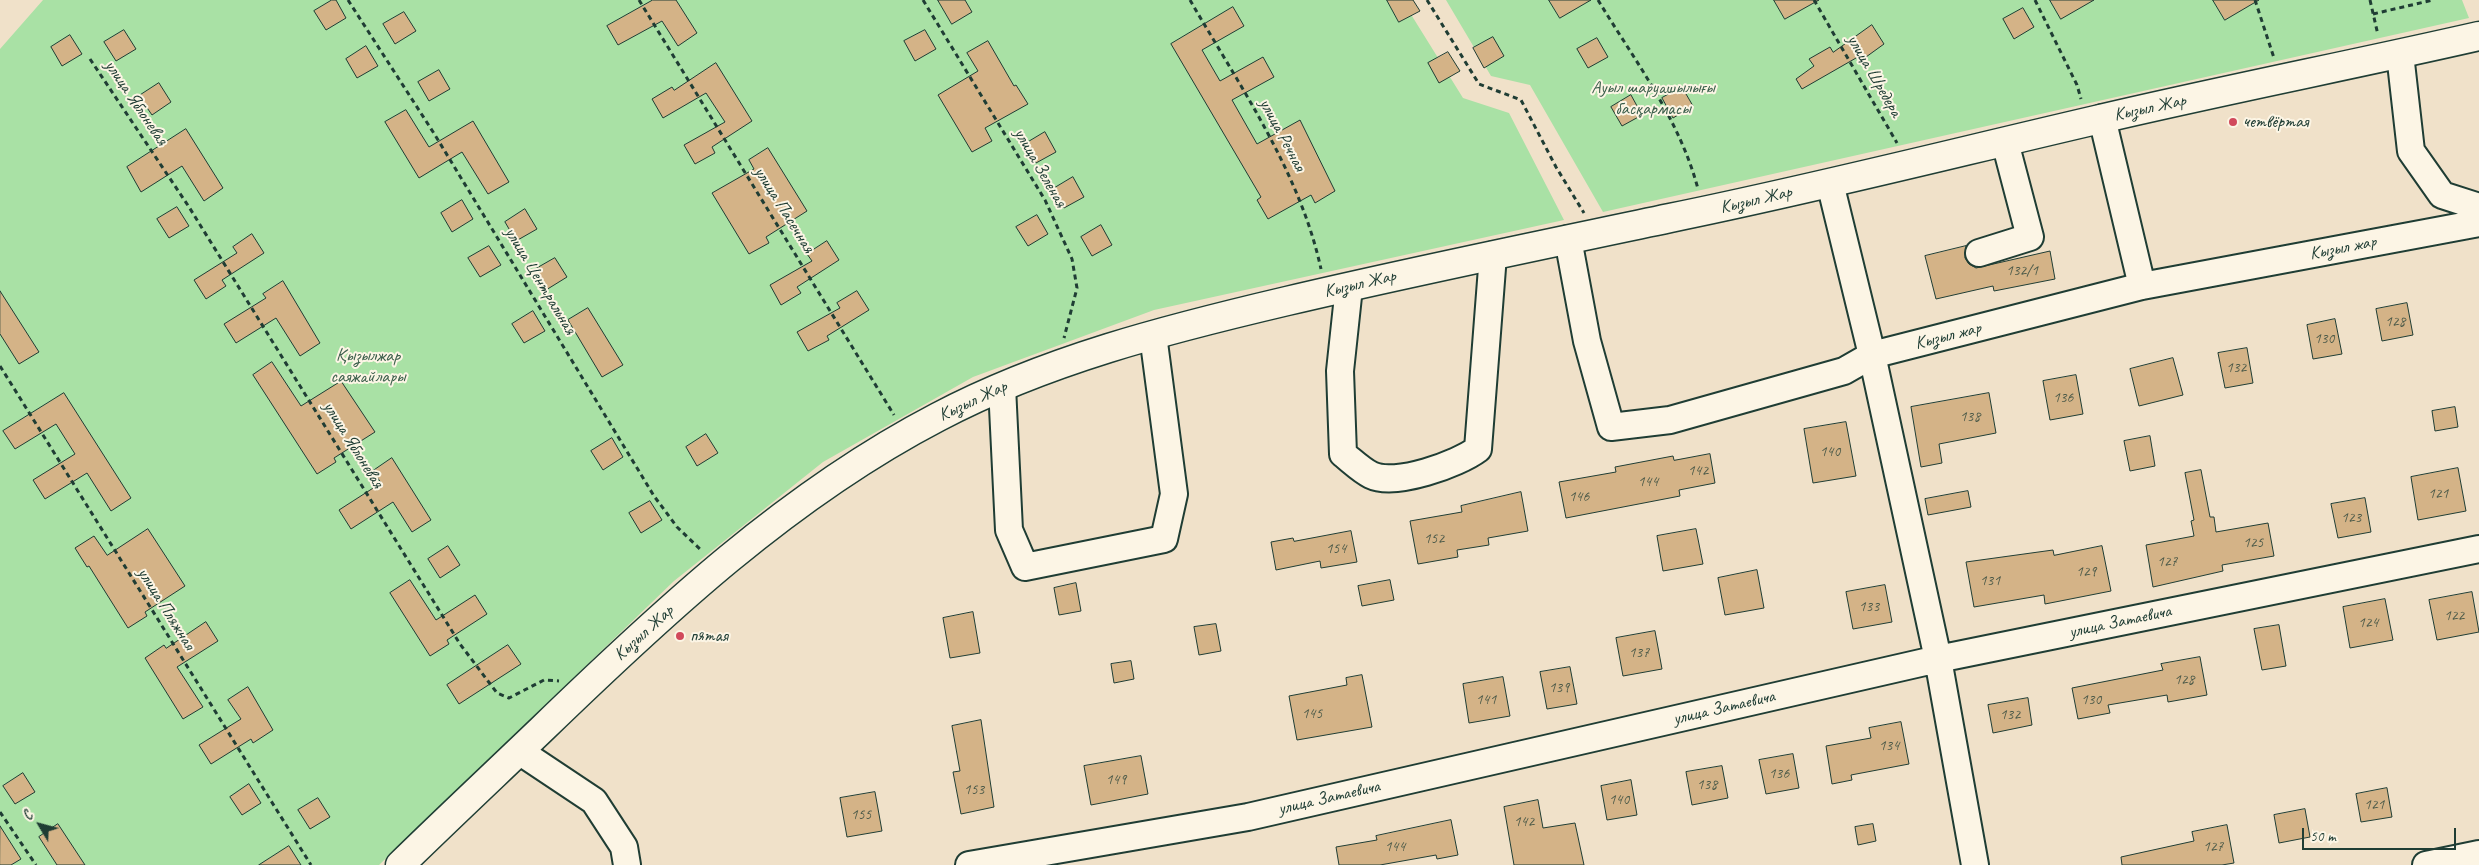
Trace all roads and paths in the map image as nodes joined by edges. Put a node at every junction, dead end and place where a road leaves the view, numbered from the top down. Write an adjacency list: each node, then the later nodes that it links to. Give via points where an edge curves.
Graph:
1 (348, 0): 37 (path, улица Центральная, via 435,135 654,496 677,526)
2 (639, 0): 35 (path, улица Пасечная, via 880,389)
3 (923, 0): 33 (path, улица Зеленая, via 1045,200 1072,260 1077,288)
4 (1190, 0): 29 (path, улица Речная, via 1288,173)
5 (1427, 0): 24 (path, via 1479,84 1521,100)
6 (1598, 0): 22 (path, via 1673,123 1692,165)
7 (1814, 0): 19 (path, улица Шредера)
8 (2035, 0): 17 (path, via 2077,85 2082,106)
9 (2255, 0): 16 (path, via 2273,53)
10 (2370, 0): 12 (path)
11 (2433, 0): 12 (path)
12 (2373, 14): 14 (path)
13 (2479, 36): 14 (main road, Кызыл Жар)
14 (2391, 56): 16 (main road, Кызыл Жар); 21 (street, via 2411,151 2442,195)
15 (90, 59): 39 (path, улица Яблоневая, via 189,206 460,644 497,693 508,698 544,680 557,679)
16 (2276, 81): 17 (main road, Кызыл Жар)
17 (2102, 118): 18 (main road, Кызыл Жар); 28 (street)
18 (2005, 142): 19 (main road, Кызыл Жар); 26 (street, via 2030,236)
19 (1910, 165): 20 (main road, Кызыл Жар)
20 (1830, 183): 22 (main road, Кызыл Жар); 31 (street)
21 (2479, 207)
22 (1704, 211): 24 (main road, Кызыл Жар)
23 (2479, 222): 28 (street, Кызыл жар)
24 (1595, 234): 25 (main road, Кызыл Жар)
25 (1568, 239): 27 (main road, Кызыл Жар); 31 (street, Кызыл жар, via 1587,341 1612,427 1670,420 1844,371)
26 (1980, 252)
27 (1493, 255): 29 (main road, Кызыл Жар); 29 (street, via 1478,449 1465,459 1401,478 1373,476 1343,454)
28 (2142, 286): 31 (street, Кызыл жар)
29 (1337, 289): 30 (main road, Кызыл Жар)
30 (1153, 335): 33 (main road, Кызыл Жар); 34 (street, via 1174,494 1164,539 1025,567 1009,530)
31 (1872, 355): 38 (street)
32 (0, 366): 44 (path, улица Пляжная)
33 (1058, 366): 34 (main road, Кызыл Жар)
34 (1002, 387): 35 (main road, Кызыл Жар)
35 (905, 435): 37 (main road, Кызыл Жар, via 830,482)
36 (2479, 549): 38 (street, улица Затаевича)
37 (718, 568): 39 (main road, Кызыл Жар)
38 (1938, 660): 47 (street, улица Затаевича, via 1248,817); 48 (street)
39 (577, 695): 40 (main road, Кызыл Жар)
40 (519, 751): 45 (main road, Кызыл Жар); 46 (street, via 594,802 624,846)
41 (0, 812): 43 (path)
42 (2479, 854): 49 (street)
43 (36, 865)
44 (311, 865)
45 (400, 865)
46 (627, 865)
47 (969, 865)
48 (1975, 865)
49 (2426, 865)

